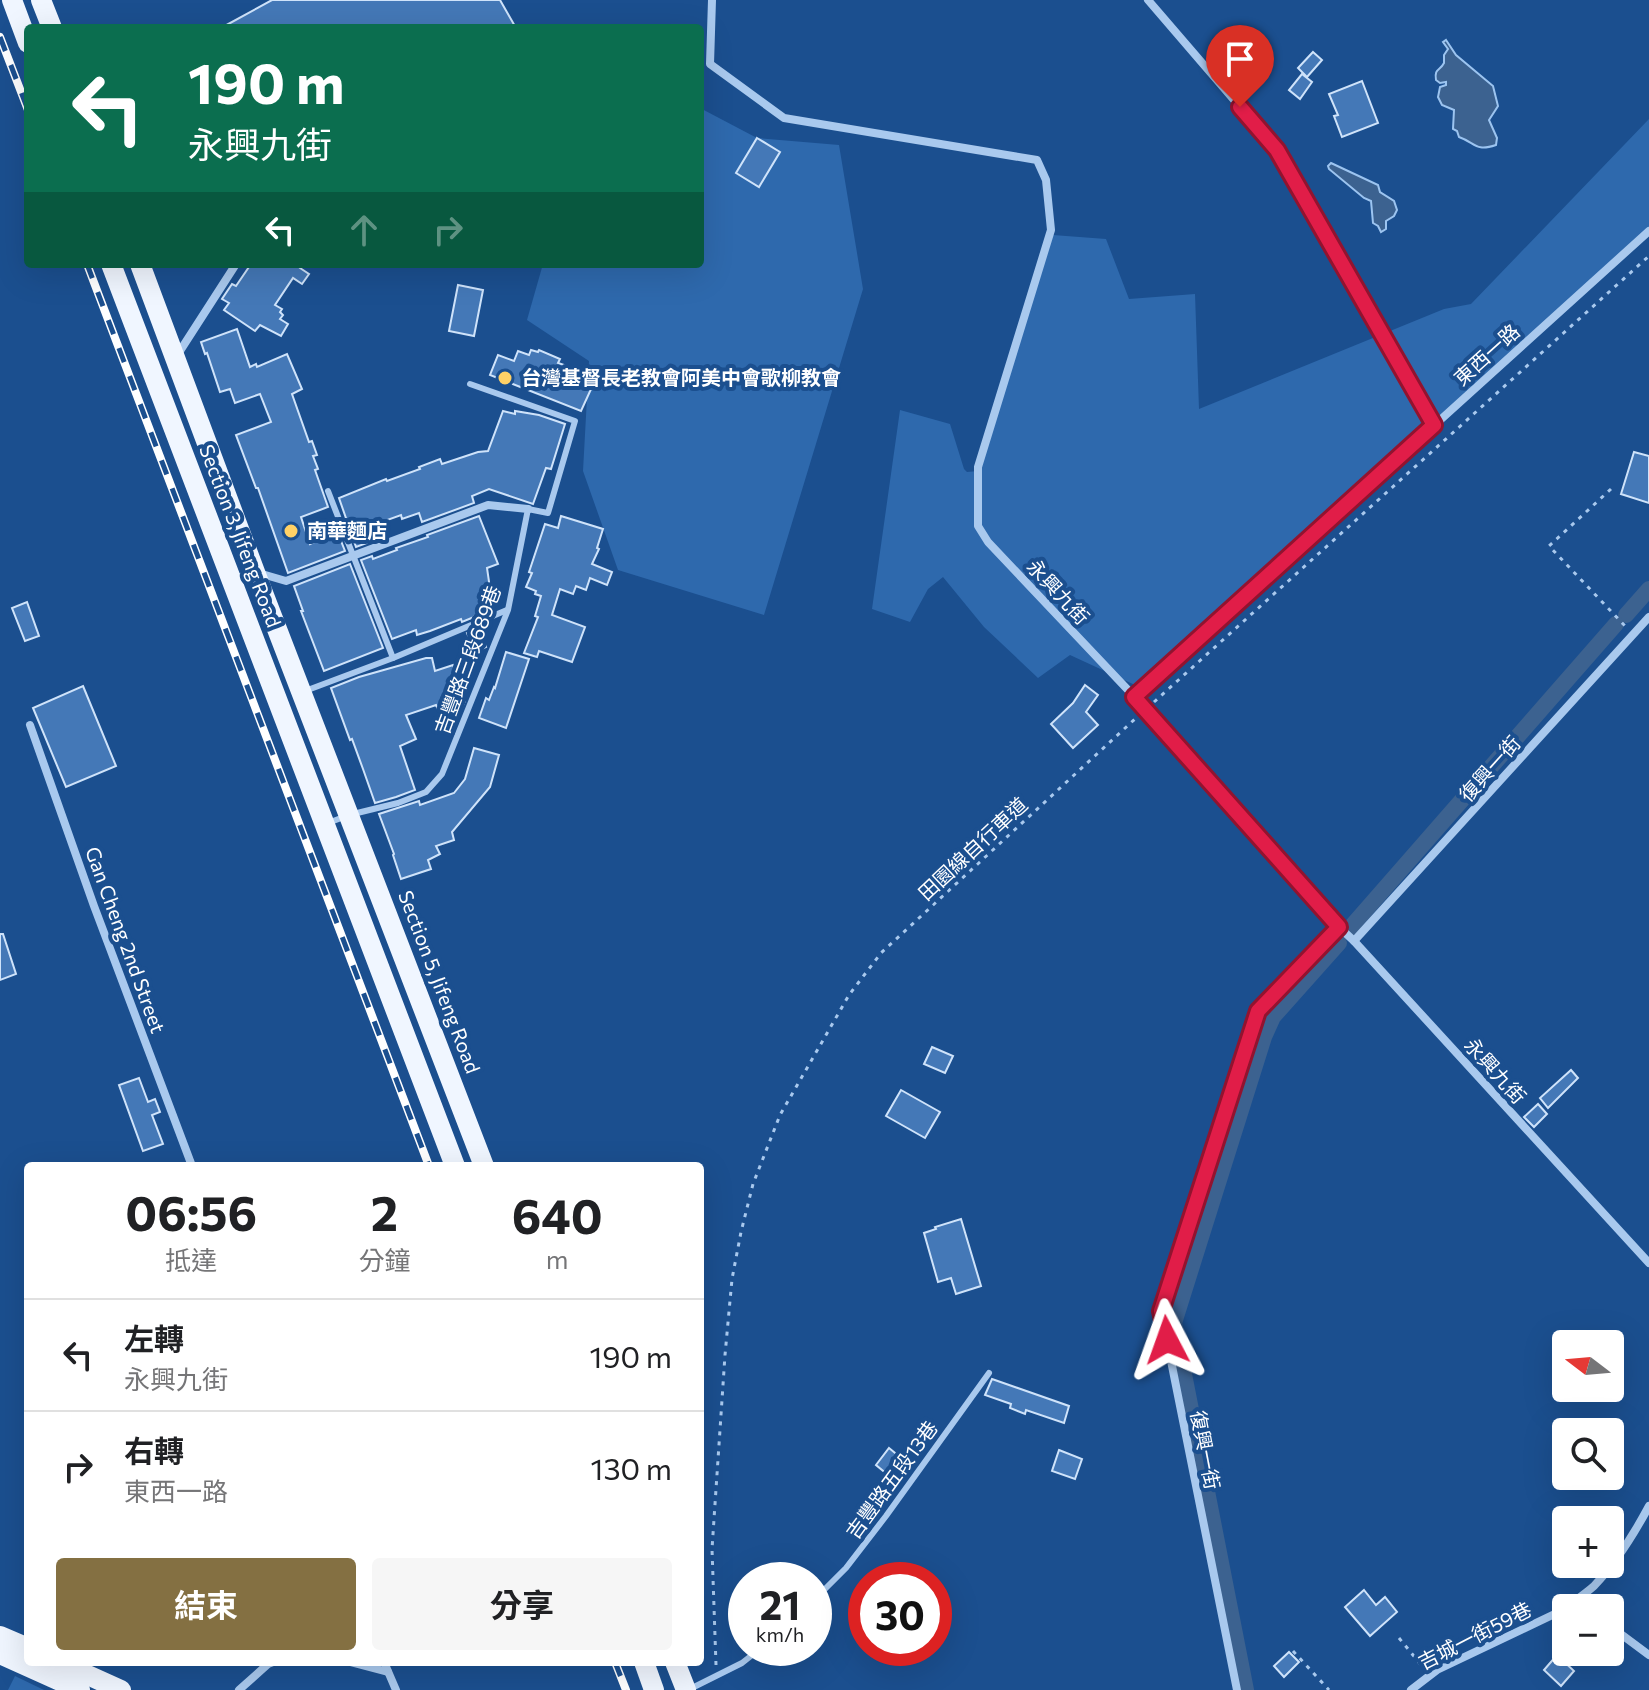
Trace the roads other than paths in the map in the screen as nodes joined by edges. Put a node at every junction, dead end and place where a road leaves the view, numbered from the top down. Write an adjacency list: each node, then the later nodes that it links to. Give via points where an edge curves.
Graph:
1 (12, 0): 6 (main road)
2 (41, 0): 5 (main road)
3 (712, 0): 23 (street, 永興九街, via 710,64 784,118 1037,160 1046,180 1051,230 978,467 978,526)
4 (1148, 0): 13 (street, via 1277,150)
5 (50, 24)
6 (24, 32)
7 (1649, 231): 13 (street, 東西一路)
8 (113, 268): 18 (main road, Section 3, Jifeng Road)
9 (141, 268): 11 (main road, Section 3, Jifeng Road)
10 (233, 268): 11 (street)
11 (175, 359): 17 (main road, Section 3, Jifeng Road)
12 (470, 384): 15 (lane, via 575,421 548,513)
13 (1434, 425): 23 (street, 東西一路)
14 (328, 491): 16 (lane)
15 (528, 509): 16 (street, via 488,505); 19 (lane, 吉豐路三段689巷)
16 (352, 555): 17 (street, via 286,581); 21 (lane)
17 (255, 572): 18 (street); 22 (main road, Section 3, Jifeng Road)
18 (231, 580): 26 (main road, Section 3, Jifeng Road)
19 (508, 610): 21 (lane); 25 (lane, 吉豐路三段689巷, via 442,774 426,792)
20 (1649, 617): 28 (street, 復興一街)
21 (393, 658): 22 (lane)
22 (302, 692): 25 (main road, Section 3, Jifeng Road)
23 (1134, 697): 27 (street, 永興九街)
24 (30, 725): 29 (street, Gan Cheng 2nd Street)
25 (349, 815): 26 (lane, 吉豐路三段689巷); 31 (main road, Section 5, Jifeng Road)
26 (325, 825): 30 (main road)
27 (1339, 927): 28 (street, 永興九街); 59 (street, 復興一街, via 1258,1011 1161,1311)
28 (1354, 941): 32 (street, 永興九街)
29 (190, 1162)
30 (453, 1162)
31 (482, 1162)
32 (1649, 1263)
33 (989, 1373): 35 (lane, 吉豐路五段13巷)
34 (1649, 1506): 36 (street, 吉城一街59巷, via 1606,1572)
35 (832, 1582)
36 (1584, 1594)
37 (1552, 1616): 60 (street, 吉城一街59巷, via 1437,1670)
38 (0, 1636): 40 (main road)
39 (1624, 1636): 42 (street)
40 (24, 1646)
41 (0, 1654): 43 (main road)
42 (1649, 1655)
43 (24, 1665)
44 (27, 1666): 53 (main road)
45 (68, 1666): 54 (main road)
46 (266, 1666): 55 (street)
47 (365, 1666): 52 (street)
48 (386, 1666): 52 (street)
49 (645, 1666): 57 (main road)
50 (677, 1666): 58 (main road)
51 (736, 1666): 58 (lane)
52 (388, 1672): 56 (street)
53 (80, 1690)
54 (121, 1690)
55 (239, 1690)
56 (396, 1690)
57 (654, 1690)
58 (686, 1690)
59 (1237, 1690)
60 (1411, 1690)

